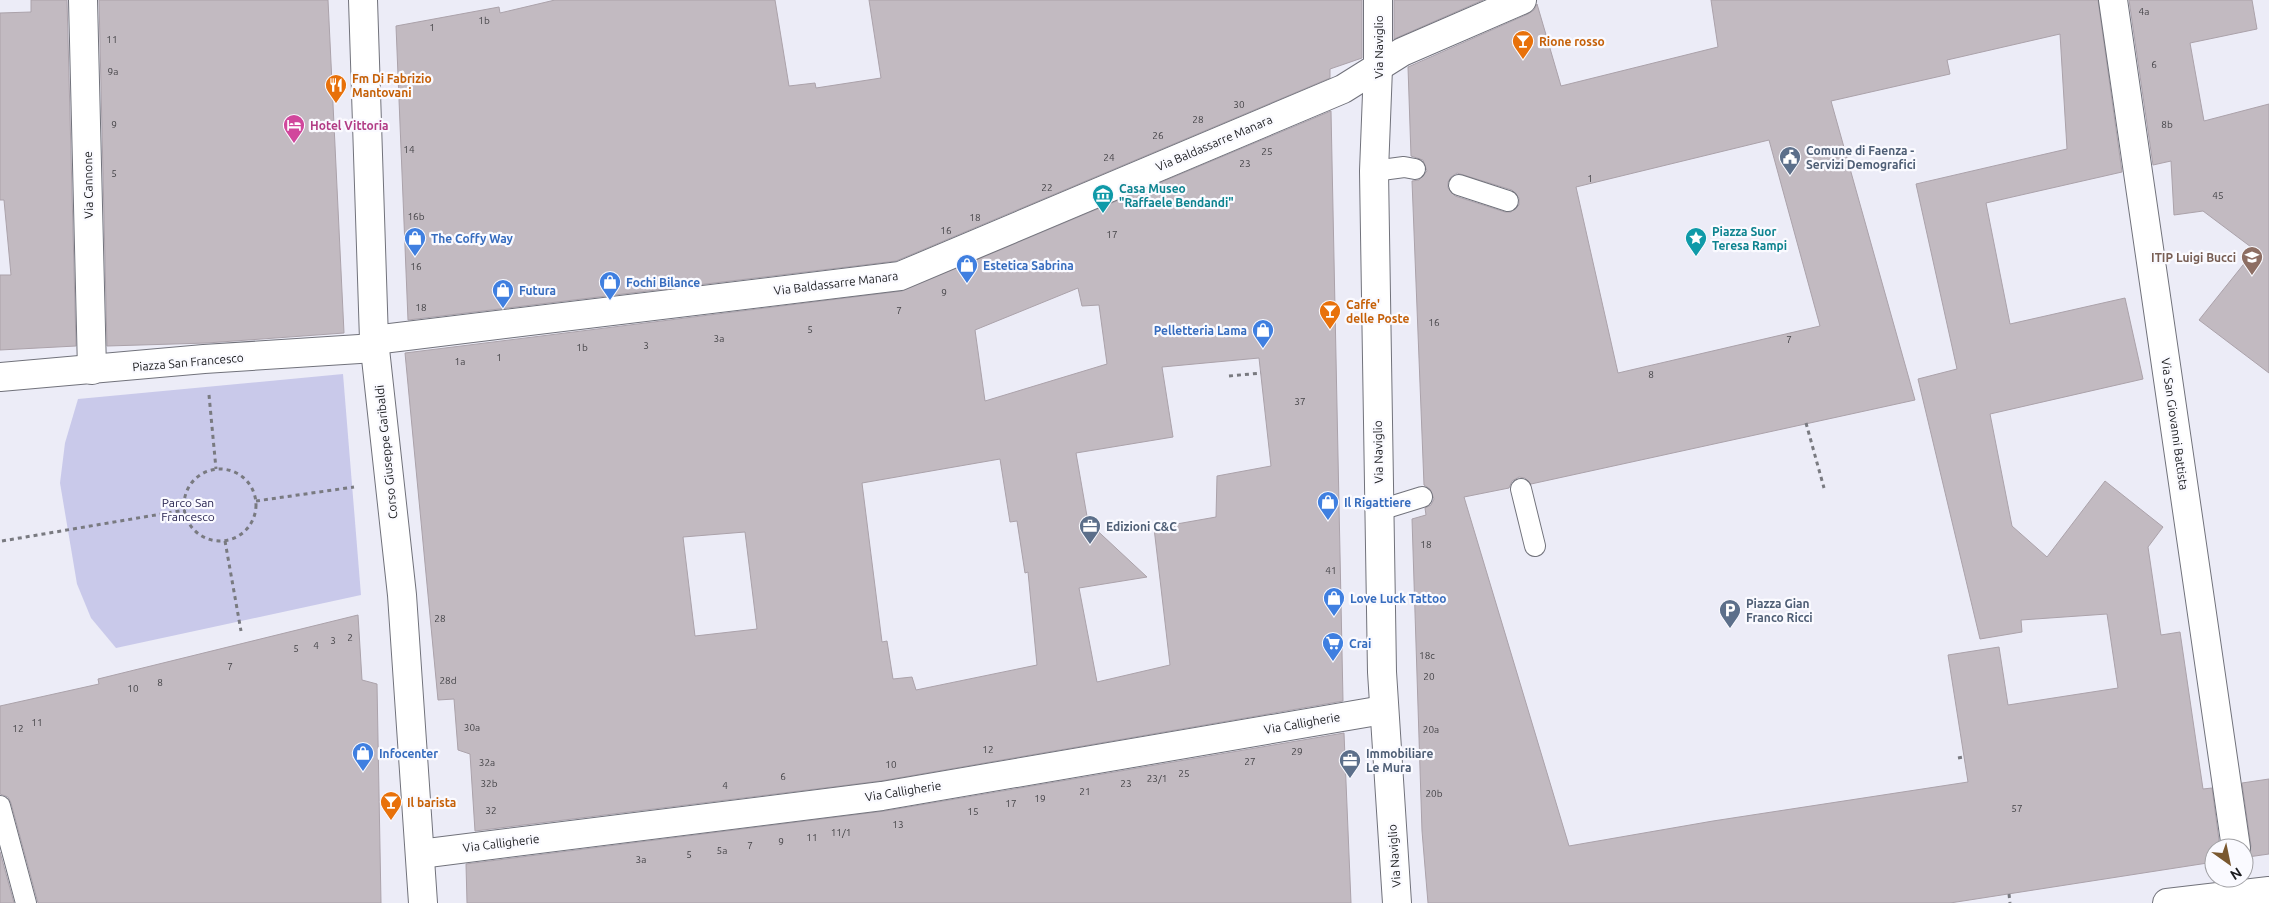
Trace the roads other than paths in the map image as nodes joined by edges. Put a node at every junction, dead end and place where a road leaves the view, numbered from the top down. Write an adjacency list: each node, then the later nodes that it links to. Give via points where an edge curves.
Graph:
1 (83, 0): 12 (street, Via Cannone)
2 (363, 0): 11 (street, Corso Giuseppe Garibaldi)
3 (1378, 0): 6 (street, Via Naviglio)
4 (1522, 0): 6 (street, Via Baldassarre Manara, via 1402,52)
5 (2113, 0): 20 (street, Via San Giovanni Battista)
6 (1378, 68): 8 (street, Via Naviglio); 11 (street, Via Baldassarre Manara, via 1343,89 900,276)
7 (1415, 169): 8 (lane, via 1404,167)
8 (1374, 171): 16 (street, Via Naviglio)
9 (1459, 185): 10 (lane)
10 (1508, 201)
11 (375, 344): 12 (street, Piazza San Francesco); 21 (street, Corso Giuseppe Garibaldi, via 402,595)
12 (92, 370): 13 (street, Piazza San Francesco)
13 (0, 377)
14 (1521, 489): 17 (lane)
15 (1422, 497): 16 (lane)
16 (1380, 510): 18 (street, Via Naviglio)
17 (1534, 546)
18 (1383, 710): 21 (street, Via Calligherie, via 882,796); 25 (street, Via Naviglio)
19 (0, 806): 23 (lane)
20 (2235, 838)
21 (420, 854): 24 (street, Corso Giuseppe Garibaldi)
22 (2251, 888): 26 (street)
23 (26, 903)
24 (423, 903)
25 (1397, 903)
26 (2167, 903)

